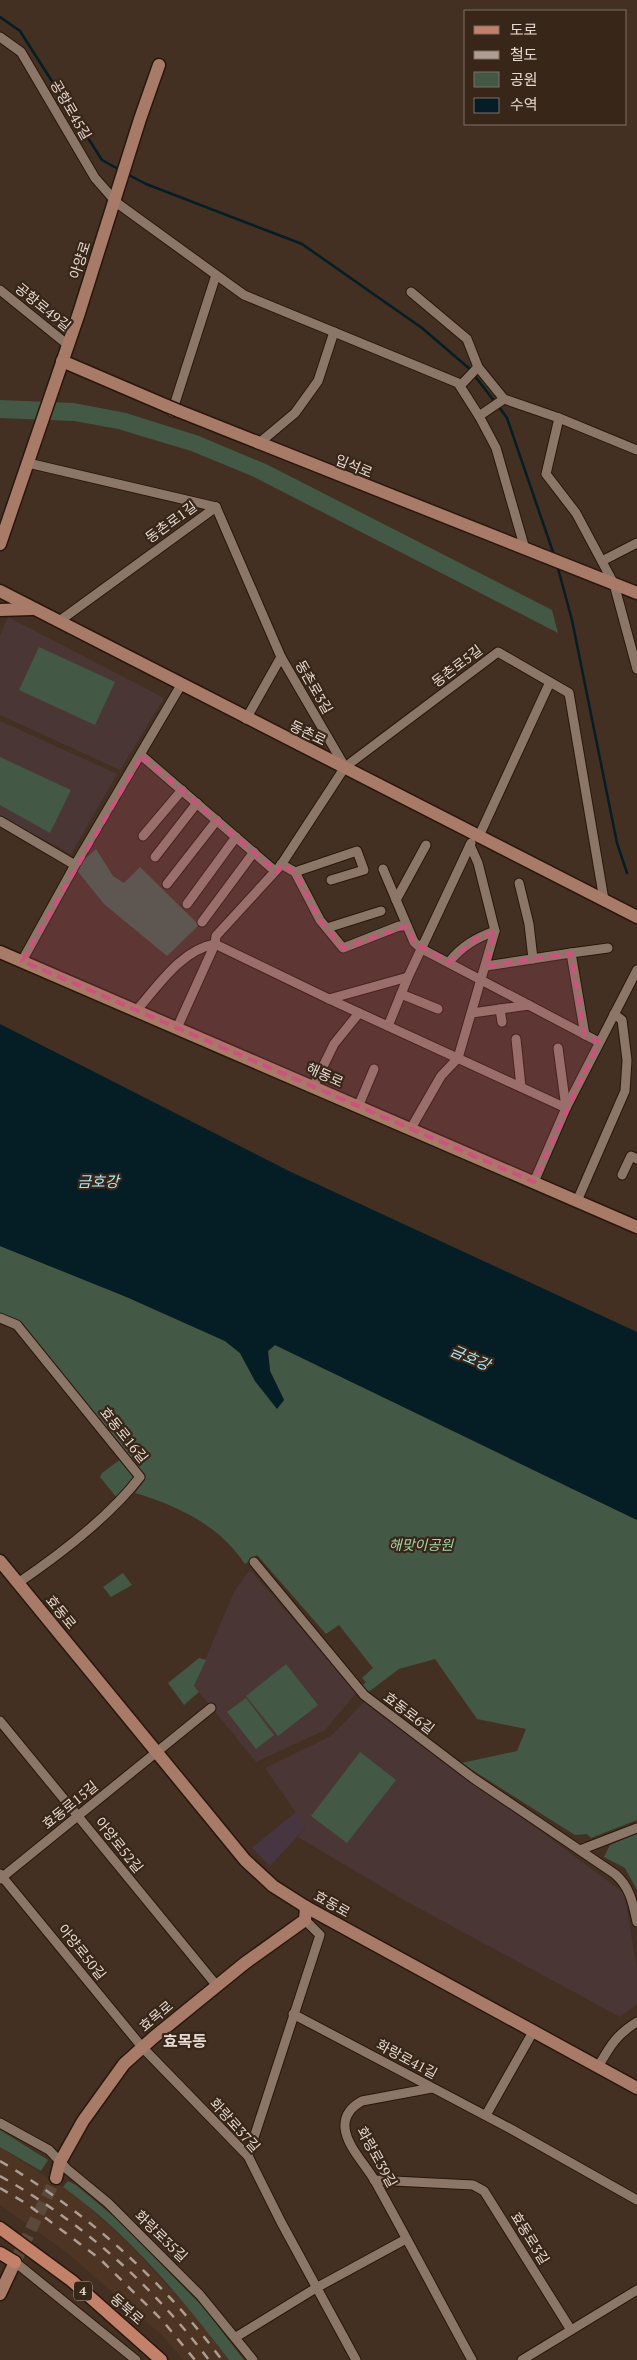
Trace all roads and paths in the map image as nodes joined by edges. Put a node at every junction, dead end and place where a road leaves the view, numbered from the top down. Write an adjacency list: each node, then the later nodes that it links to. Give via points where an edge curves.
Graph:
1 (0, 37): 3 (street, 공항로45길, via 21,52 95,178)
2 (159, 65): 3 (main road, 아양로)
3 (115, 199): 4 (street, 공항로45길); 8 (main road, 아양로)
4 (216, 275): 7 (street, 공항로45길, via 244,296); 13 (street)
5 (0, 290): 8 (street, 공항로49길)
6 (411, 292): 10 (street, via 467,339)
7 (334, 332): 14 (street, 공항로45길, via 458,383); 16 (street, via 318,381 295,413)
8 (68, 345): 9 (main road, 아양로)
9 (62, 361): 13 (main road, 입석로); 18 (main road, 아양로)
10 (478, 367): 11 (street); 12 (street)
11 (461, 385)
12 (504, 399): 14 (street); 15 (street)
13 (173, 409): 16 (main road, 입석로)
14 (479, 416): 22 (street, 공항로45길, via 496,448)
15 (559, 418): 17 (street); 23 (street, via 546,474 576,513)
16 (258, 444): 22 (main road, 입석로)
17 (637, 450)
18 (28, 463): 19 (street); 20 (main road, 아양로)
19 (216, 507): 29 (street, 동촌로1길); 30 (street, 동촌로1길)
20 (1, 539)
21 (637, 543): 23 (street)
22 (525, 549): 24 (main road, 입석로)
23 (602, 562): 24 (street)
24 (614, 584): 26 (main road, 입석로); 31 (street)
25 (0, 591): 27 (main road, 동촌로)
26 (637, 593)
27 (34, 609): 28 (main road); 29 (main road, 동촌로)
28 (0, 610)
29 (58, 622): 33 (main road, 동촌로)
30 (281, 657): 34 (street, 동촌로3길); 36 (street, 동촌로3길)
31 (637, 668)
32 (550, 682): 36 (street, 동촌로5길, via 498,652); 43 (street); 55 (street, via 569,693)
33 (181, 686): 34 (main road, 동촌로); 35 (street)
34 (246, 719): 36 (main road, 동촌로)
35 (142, 756): 37 (street); 47 (street)
36 (345, 767): 43 (main road, 동촌로); 48 (street)
37 (182, 790): 38 (street); 41 (street)
38 (197, 803): 39 (street); 46 (street)
39 (217, 820): 42 (street); 53 (street)
40 (0, 821): 47 (street)
41 (143, 836)
42 (236, 836): 45 (street); 56 (street)
43 (475, 838): 55 (main road, 동촌로); 62 (street); 64 (street)
44 (426, 845): 54 (street)
45 (254, 852): 48 (street); 59 (street)
46 (155, 857)
47 (75, 865): 69 (street)
48 (278, 867): 50 (street); 63 (street, via 216,936)
49 (383, 869): 54 (street)
50 (295, 872): 51 (street, via 356,851 364,870); 61 (street)
51 (331, 880)
52 (519, 883): 68 (street)
53 (167, 884)
54 (396, 900): 60 (street)
55 (604, 900): 58 (main road, 동촌로)
56 (188, 904)
57 (381, 910): 61 (street)
58 (637, 917)
59 (202, 922)
60 (407, 926): 61 (street, via 399,926 343,948); 64 (street, via 414,942)
61 (326, 928)
62 (495, 931): 70 (street, via 475,939); 71 (street)
63 (215, 944): 76 (street); 80 (street, via 203,946 174,967); 86 (street)
64 (422, 948): 70 (street); 73 (street)
65 (608, 948): 67 (street)
66 (0, 952): 69 (main road, 해동로)
67 (571, 953): 68 (street); 87 (street)
68 (533, 959): 71 (street)
69 (22, 961): 80 (main road, 해동로)
70 (449, 962): 74 (street)
71 (486, 966): 74 (street)
72 (637, 970): 83 (street)
73 (408, 977): 75 (street); 76 (street)
74 (482, 980): 77 (street); 82 (street)
75 (402, 994): 78 (street); 85 (street)
76 (329, 999): 81 (street)
77 (529, 1005): 79 (street); 87 (street)
78 (438, 1009)
79 (500, 1009): 82 (street); 84 (street)
80 (136, 1011): 86 (main road, 해동로)
81 (359, 1013): 85 (street); 93 (street, via 334,1044)
82 (472, 1013): 91 (street)
83 (614, 1014): 89 (street); 101 (street, via 622,1020 625,1036 625,1091)
84 (502, 1022)
85 (388, 1026): 91 (street)
86 (177, 1028): 93 (main road, 해동로)
87 (585, 1035): 89 (street)
88 (516, 1039): 94 (street)
89 (599, 1042): 96 (street)
90 (558, 1048): 96 (street)
91 (458, 1058): 94 (street); 97 (street, via 441,1076)
92 (374, 1069): 95 (street)
93 (313, 1087): 95 (main road, 해동로)
94 (521, 1087): 96 (street)
95 (358, 1106): 97 (main road, 해동로)
96 (566, 1108): 100 (street)
97 (410, 1130): 100 (main road, 해동로)
98 (637, 1159): 99 (street, via 631,1156)
99 (622, 1175)
100 (534, 1182): 101 (main road, 해동로)
101 (577, 1201): 102 (main road, 해동로)
102 (637, 1227)
103 (0, 1318): 106 (street, 효동로16길, via 22,1330 140,1477 128,1493 98,1520)
104 (0, 1561): 106 (main road, 효동로)
105 (254, 1562): 112 (street, 효동로6길, via 364,1695 473,1778)
106 (18, 1583): 109 (main road, 효동로)
107 (211, 1708): 109 (street)
108 (0, 1721): 110 (street, 아양로52길)
109 (157, 1752): 110 (street, 효동로15길); 114 (main road, 효동로, via 244,1860 273,1886)
110 (78, 1816): 113 (street, 효동로15길); 117 (street, 아양로52길)
111 (637, 1828): 112 (street)
112 (580, 1850): 116 (street, 효동로6길, via 624,1882 631,1894)
113 (1, 1877): 121 (street, 아양로50길)
114 (306, 1907): 115 (main road); 120 (main road, 효동로)
115 (305, 1920): 117 (main road, 효목로); 118 (street, 효동로, via 320,1935)
116 (637, 1922)
117 (217, 1986): 121 (main road, 효목로)
118 (294, 2014): 123 (street, 화랑로41길); 127 (street)
119 (637, 2022): 122 (street, via 621,2031)
120 (534, 2030): 122 (main road, 효동로); 125 (street)
121 (142, 2047): 127 (street, 화랑로37길); 128 (main road, 효목로, via 124,2064 84,2120)
122 (598, 2067): 124 (main road, 효동로)
123 (432, 2088): 125 (street, 화랑로41길); 130 (street, 화랑로39길, via 373,2098 353,2106 346,2117 350,2142)
124 (637, 2088)
125 (486, 2115): 131 (street, 화랑로41길)
126 (0, 2123): 128 (street, 화랑로35길, via 49,2150)
127 (248, 2156): 136 (street, 화랑로37길)
128 (60, 2162): 129 (main road, 효목로); 140 (street, 화랑로35길, via 162,2254)
129 (56, 2178)
130 (374, 2180): 133 (street, 화랑로39길); 139 (street, 효동로3길, via 473,2185 484,2191)
131 (637, 2200)
132 (0, 2228): 142 (main road, 동북로 / 4, via 72,2281)
133 (406, 2239): 136 (street); 145 (street, 화랑로39길)
134 (0, 2253): 135 (main road)
135 (15, 2262): 138 (main road); 141 (street)
136 (316, 2288): 140 (street); 144 (street, 화랑로37길)
137 (637, 2290): 139 (street)
138 (0, 2294)
139 (571, 2330): 146 (street)
140 (236, 2337): 143 (street, 화랑로35길)
141 (136, 2360)
142 (161, 2360)
143 (253, 2360)
144 (356, 2360)
145 (472, 2360)
146 (522, 2360)

